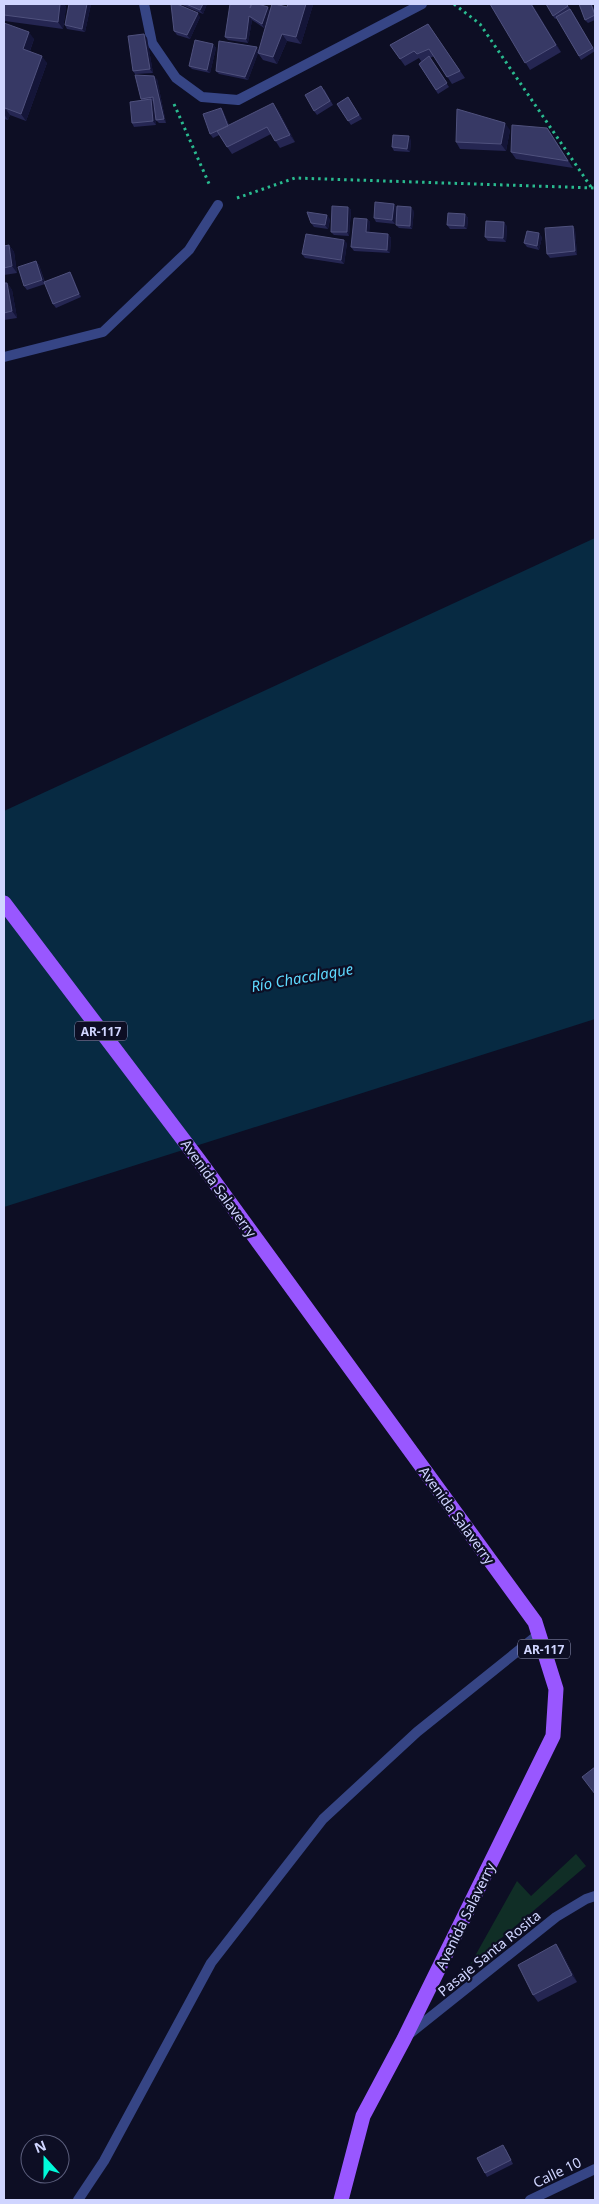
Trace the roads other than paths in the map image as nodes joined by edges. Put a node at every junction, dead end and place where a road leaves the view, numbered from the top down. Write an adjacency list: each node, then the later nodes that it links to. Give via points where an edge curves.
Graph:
1 (144, 4): 2 (street, via 152,43 176,78 202,97 238,100)
2 (422, 4)
3 (218, 205): 4 (street, via 189,250 103,332)
4 (4, 357)
5 (4, 903): 6 (main road, Avenida Salaverry / AR-117, via 198,1159 535,1622)
6 (539, 1634): 8 (main road, Avenida Salaverry / AR-117, via 556,1689 553,1736); 10 (street, via 417,1732 323,1819 211,1963 104,2160)
7 (595, 1896): 8 (street, Pasaje Santa Rosita, via 556,1917)
8 (404, 2039): 11 (main road, Avenida Salaverry / AR-117, via 363,2116)
9 (595, 2169): 12 (street, Calle 10)
10 (78, 2200)
11 (341, 2200)
12 (530, 2200)

